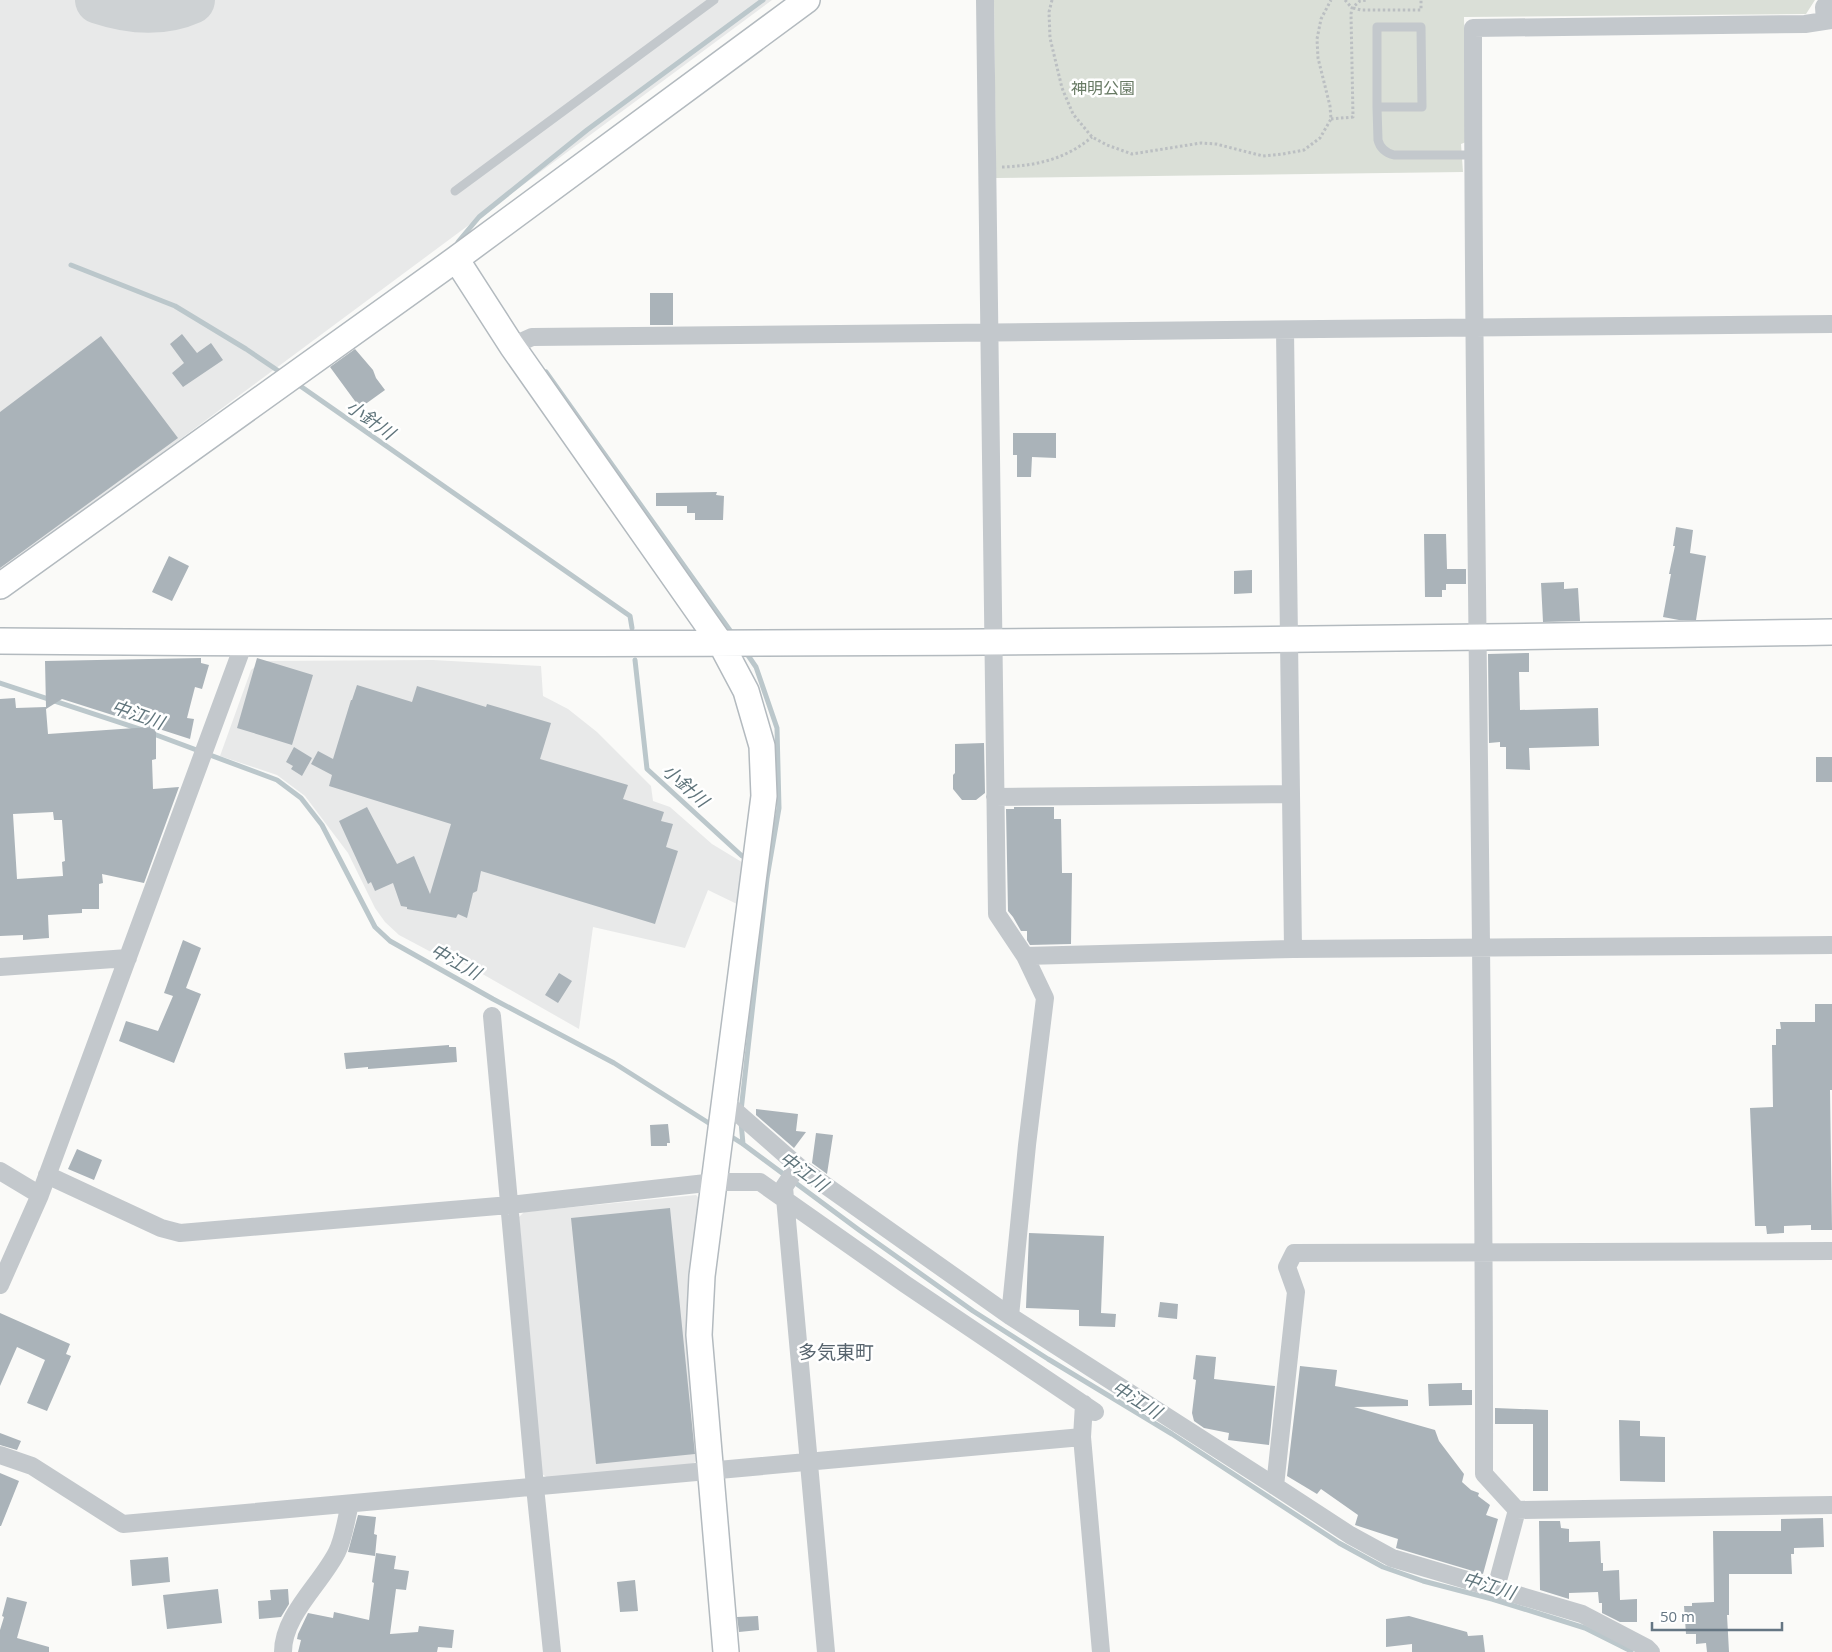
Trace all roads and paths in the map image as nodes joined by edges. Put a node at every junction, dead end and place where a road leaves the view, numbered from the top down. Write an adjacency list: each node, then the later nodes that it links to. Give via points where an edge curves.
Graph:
1 (714, 0): 17 (lane)
2 (807, 0): 18 (street)
3 (985, 0): 16 (street)
4 (1052, 0): 14 (path, via 1050,38 1062,88 1073,114)
5 (1331, 0): 13 (path, via 1321,20 1317,39)
6 (1345, 0): 10 (path)
7 (1368, 0): 10 (path, via 1360,1)
8 (1421, 0): 10 (path, via 1421,10)
9 (1829, 0): 11 (street, via 1824,7)
10 (1352, 8): 13 (path, via 1353,117)
11 (1828, 20): 15 (street, via 1805,24 1473,28)
12 (1377, 107): 12 (lane, via 1422,107 1421,27 1376,28); 15 (lane, via 1378,143 1389,154)
13 (1331, 119): 14 (path, via 1320,138 1304,150 1263,156 1200,143 1132,154)
14 (1092, 136): 16 (path, via 1077,148 1048,161)
15 (1473, 155): 20 (street)
16 (988, 166): 22 (street)
17 (455, 191)
18 (456, 259): 23 (street); 24 (street)
19 (1832, 324): 20 (street)
20 (1475, 327): 21 (street); 26 (street)
21 (1285, 330): 22 (street); 27 (street)
22 (990, 333): 23 (street); 29 (street)
23 (519, 343): 31 (street)
24 (0, 586)
25 (1832, 632): 26 (street)
26 (1477, 638): 27 (street); 35 (street)
27 (1290, 640): 29 (street); 32 (street)
28 (0, 641): 30 (street)
29 (994, 642): 31 (street); 33 (street)
30 (244, 643): 31 (street); 38 (street)
31 (724, 644): 41 (street, via 746,691 762,746 764,796)
32 (1290, 794): 33 (street); 36 (street)
33 (995, 797): 37 (street, via 998,914)
34 (1832, 944): 35 (street)
35 (1482, 948): 36 (street); 50 (street)
36 (1293, 949): 37 (street)
37 (1025, 956): 52 (street, via 1045,998)
38 (128, 958): 39 (street); 44 (street)
39 (0, 967)
40 (492, 1016): 48 (street)
41 (724, 1106): 42 (street); 45 (street)
42 (798, 1166): 46 (street); 52 (street)
43 (0, 1171): 47 (street)
44 (47, 1175): 47 (street); 48 (street, via 161,1228 180,1233)
45 (715, 1182): 46 (street, via 760,1182); 48 (street); 56 (street, via 702,1276 699,1335)
46 (785, 1193): 53 (street, via 905,1284 1090,1408); 55 (street)
47 (40, 1195): 51 (street)
48 (510, 1205): 58 (street)
49 (1832, 1251): 50 (street)
50 (1484, 1253): 57 (street, via 1294,1253 1287,1267 1296,1292); 61 (street, via 1484,1474)
51 (0, 1285)
52 (1010, 1316): 57 (street)
53 (1082, 1436): 55 (street); 67 (street)
54 (0, 1455): 59 (street, via 32,1466 123,1524)
55 (809, 1461): 56 (street); 66 (street)
56 (710, 1471): 58 (street); 65 (street)
57 (1275, 1486): 62 (street, via 1392,1558)
58 (535, 1487): 59 (street); 64 (street)
59 (350, 1504): 63 (street, via 337,1551 289,1626 283,1640)
60 (1832, 1505): 61 (street)
61 (1517, 1510): 62 (street)
62 (1496, 1588): 68 (street, via 1582,1614)
63 (284, 1652)
64 (552, 1652)
65 (726, 1652)
66 (826, 1652)
67 (1101, 1652)
68 (1651, 1652)

